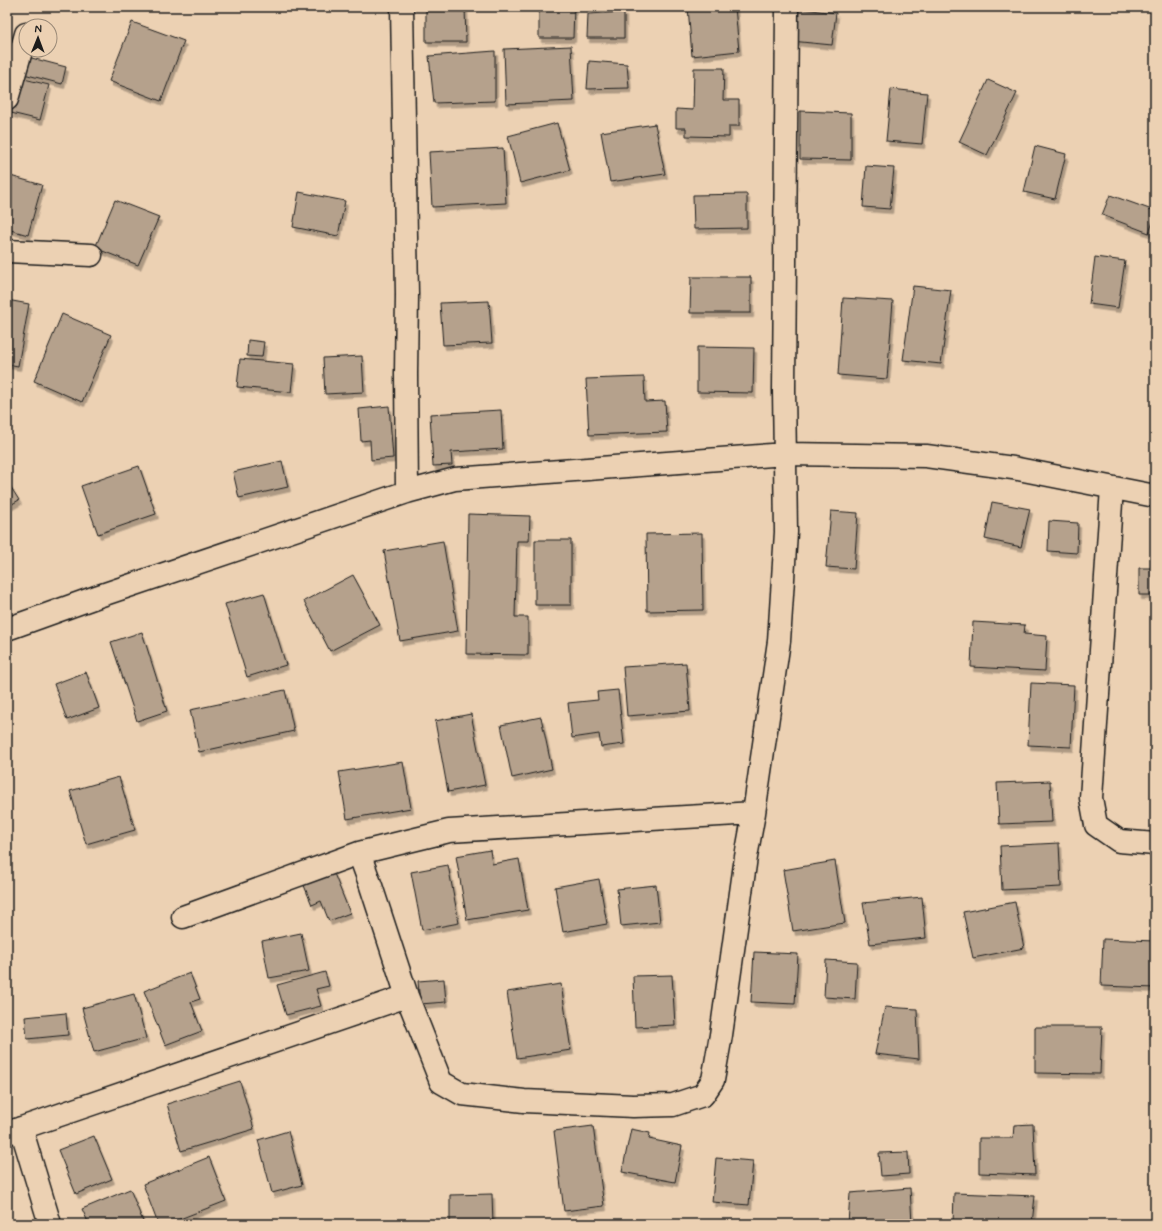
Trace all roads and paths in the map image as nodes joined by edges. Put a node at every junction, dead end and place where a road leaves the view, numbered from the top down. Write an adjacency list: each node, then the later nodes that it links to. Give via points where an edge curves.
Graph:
1 (402, 7): 9 (street, via 408,294)
2 (787, 7): 7 (street)
3 (19, 58): 4 (street)
4 (7, 99)
5 (7, 252): 6 (street)
6 (91, 255)
7 (784, 454): 8 (street, via 926,456 1013,468); 9 (street, via 455,479); 12 (street, via 786,532 779,641)
8 (1112, 488): 10 (street); 13 (street, via 1091,798 1096,825 1119,842)
9 (407, 492): 11 (street, via 96,596)
10 (1155, 496)
11 (7, 629)
12 (754, 813): 14 (street, via 449,831); 16 (street, via 713,1080 703,1095 673,1105 633,1106 524,1101 462,1094 440,1082)
13 (1155, 844)
14 (359, 853): 15 (street); 16 (street)
15 (183, 917)
16 (407, 996): 17 (street)
17 (14, 1131): 18 (street)
18 (50, 1224)

